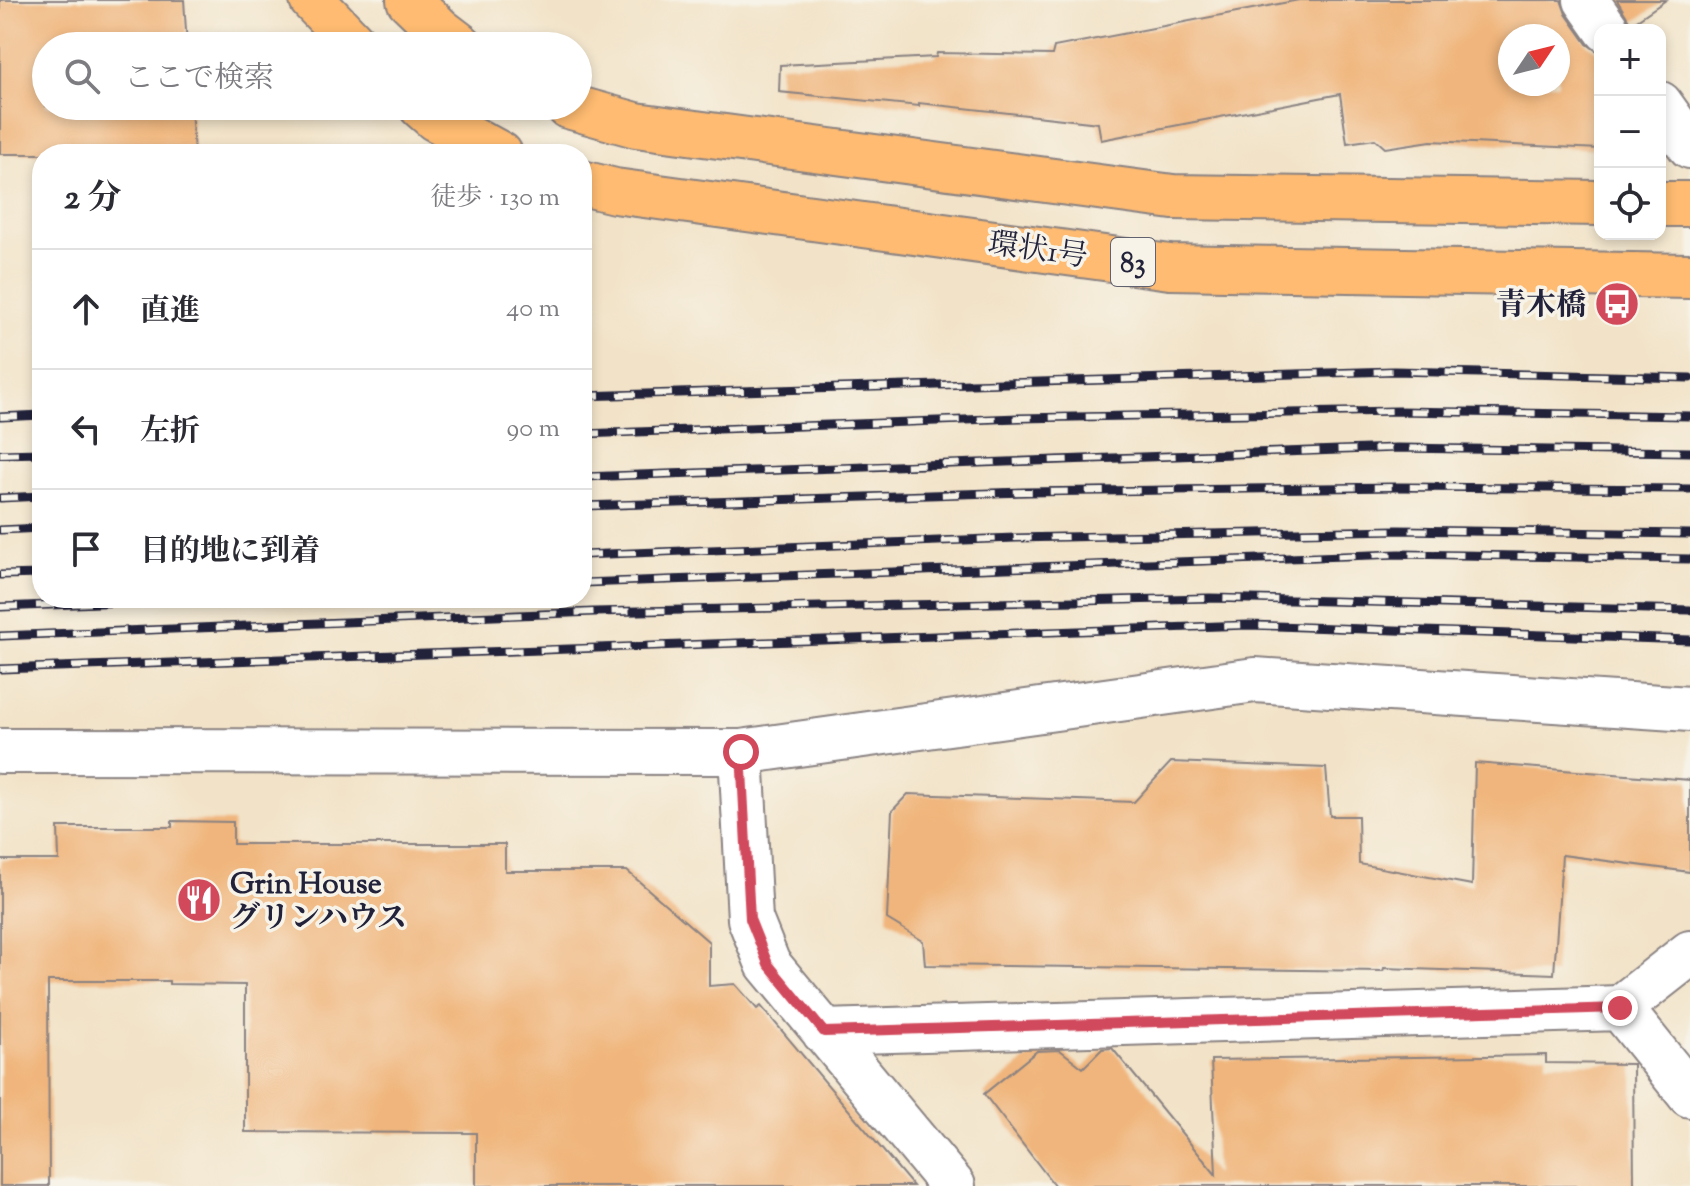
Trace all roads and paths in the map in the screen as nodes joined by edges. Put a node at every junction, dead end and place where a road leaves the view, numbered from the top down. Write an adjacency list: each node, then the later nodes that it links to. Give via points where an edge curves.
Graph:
1 (312, 0): 5 (main road)
2 (409, 0): 6 (main road)
3 (1586, 0): 4 (street)
4 (1603, 24)
5 (343, 32)
6 (443, 32)
7 (1666, 112): 11 (street)
8 (592, 113): 13 (main road, 83, via 636,125 1173,197)
9 (438, 120): 10 (main road)
10 (482, 144)
11 (1690, 146)
12 (592, 185): 16 (main road, 環状1号 / 83, via 1170,267)
13 (1594, 203)
14 (1666, 204): 15 (main road)
15 (1690, 204)
16 (1690, 276)
17 (1690, 709): 19 (street, via 1255,680)
18 (0, 751): 19 (street)
19 (741, 752): 22 (street, via 750,919 768,964)
20 (1690, 953): 21 (street)
21 (1620, 1008): 22 (street); 23 (street)
22 (824, 1032): 24 (street)
23 (1690, 1095)
24 (953, 1186)

